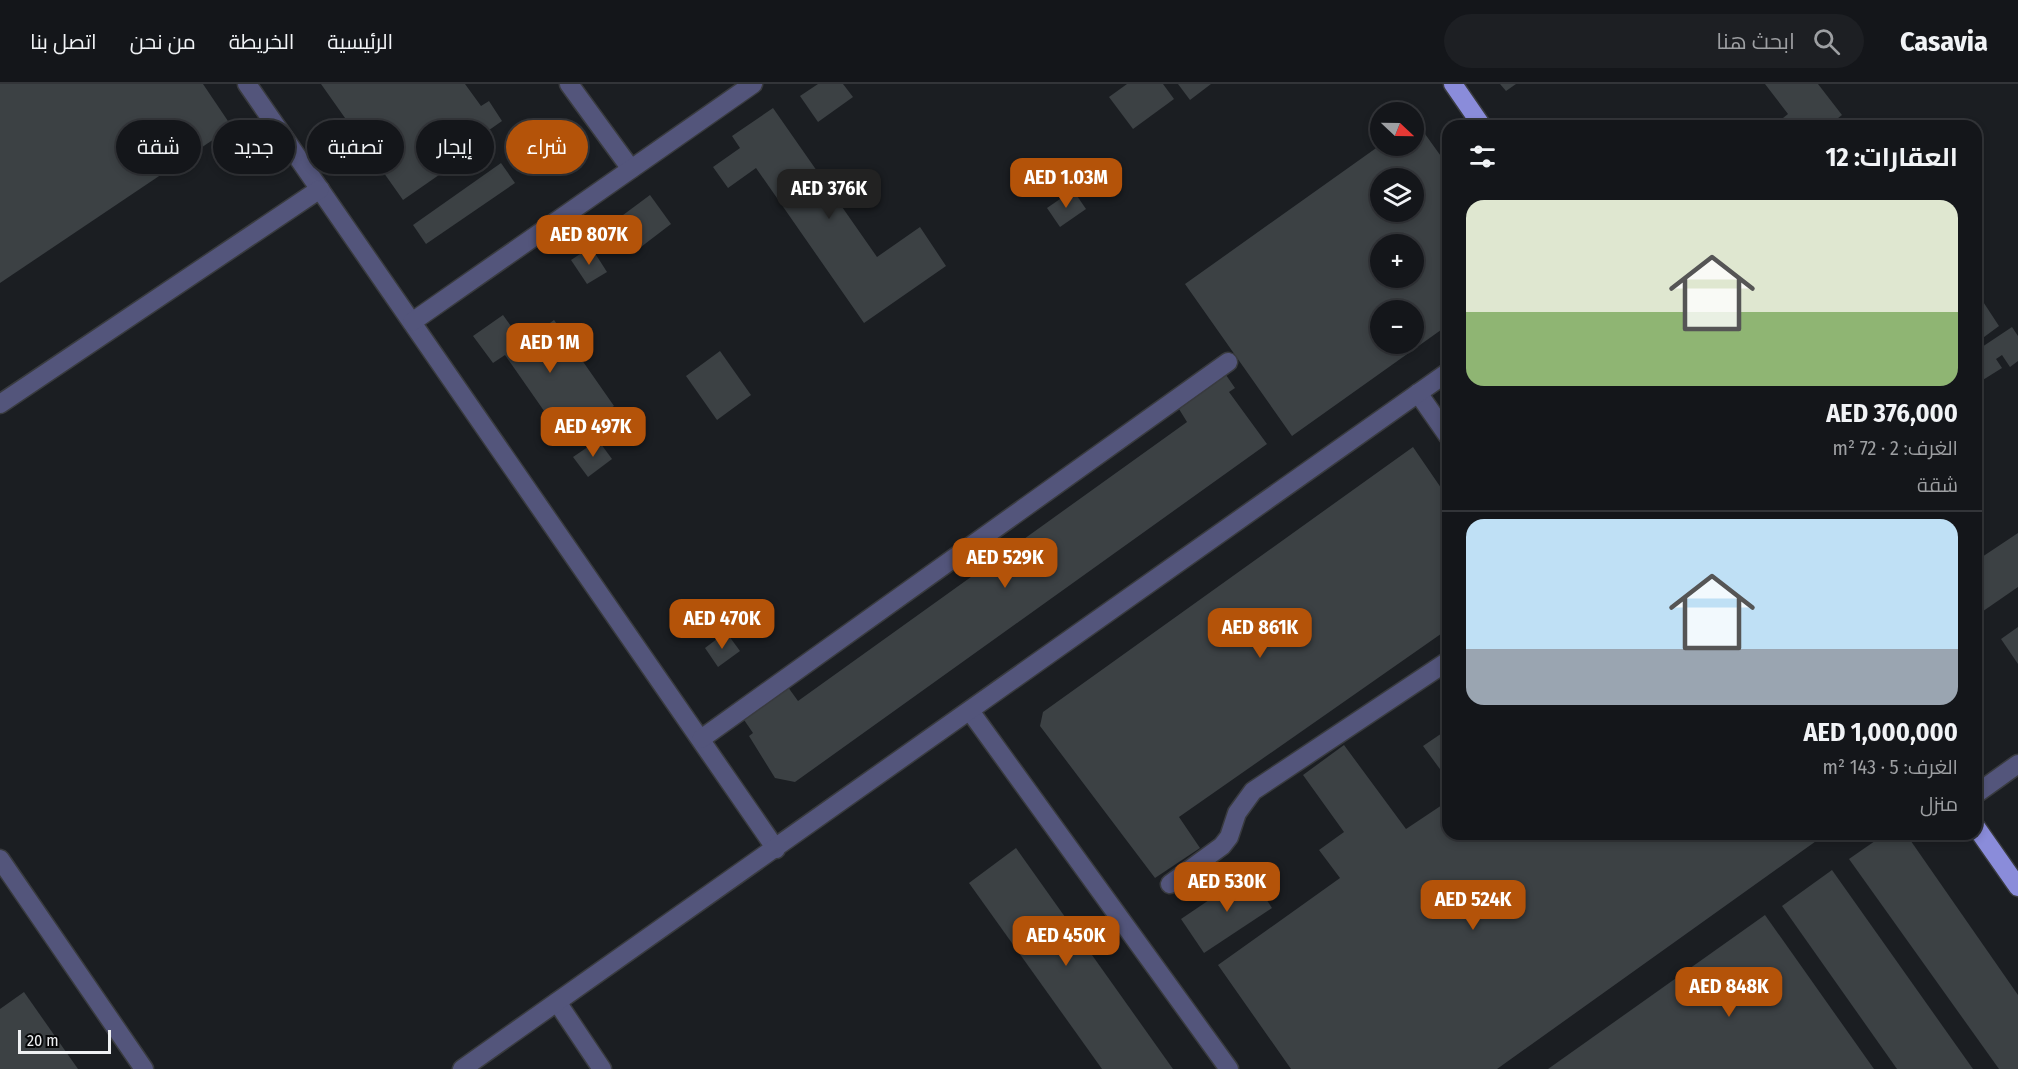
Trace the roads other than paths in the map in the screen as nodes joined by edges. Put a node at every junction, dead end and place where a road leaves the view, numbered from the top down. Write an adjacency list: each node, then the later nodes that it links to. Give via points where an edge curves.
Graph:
1 (247, 84): 7 (street)
2 (569, 84): 6 (street)
3 (753, 84): 6 (street)
4 (1453, 84): 5 (main road)
5 (1478, 120)
6 (631, 169): 8 (street)
7 (320, 189): 8 (street); 12 (street)
8 (412, 322): 16 (street)
9 (1228, 362): 16 (street)
10 (1442, 376): 11 (street)
11 (1418, 393): 13 (street); 15 (street)
12 (0, 404)
13 (1442, 427)
14 (1442, 666): 22 (street, via 1253,791 1237,813 1222,846)
15 (970, 711): 20 (street); 28 (street)
16 (701, 739): 20 (street)
17 (2018, 764): 18 (street)
18 (1982, 790)
19 (1982, 836): 23 (main road)
20 (776, 849): 24 (street)
21 (0, 859): 25 (street)
22 (1170, 884)
23 (2018, 887)
24 (557, 1002): 26 (street); 27 (street)
25 (144, 1069)
26 (462, 1069)
27 (602, 1069)
28 (1229, 1069)

